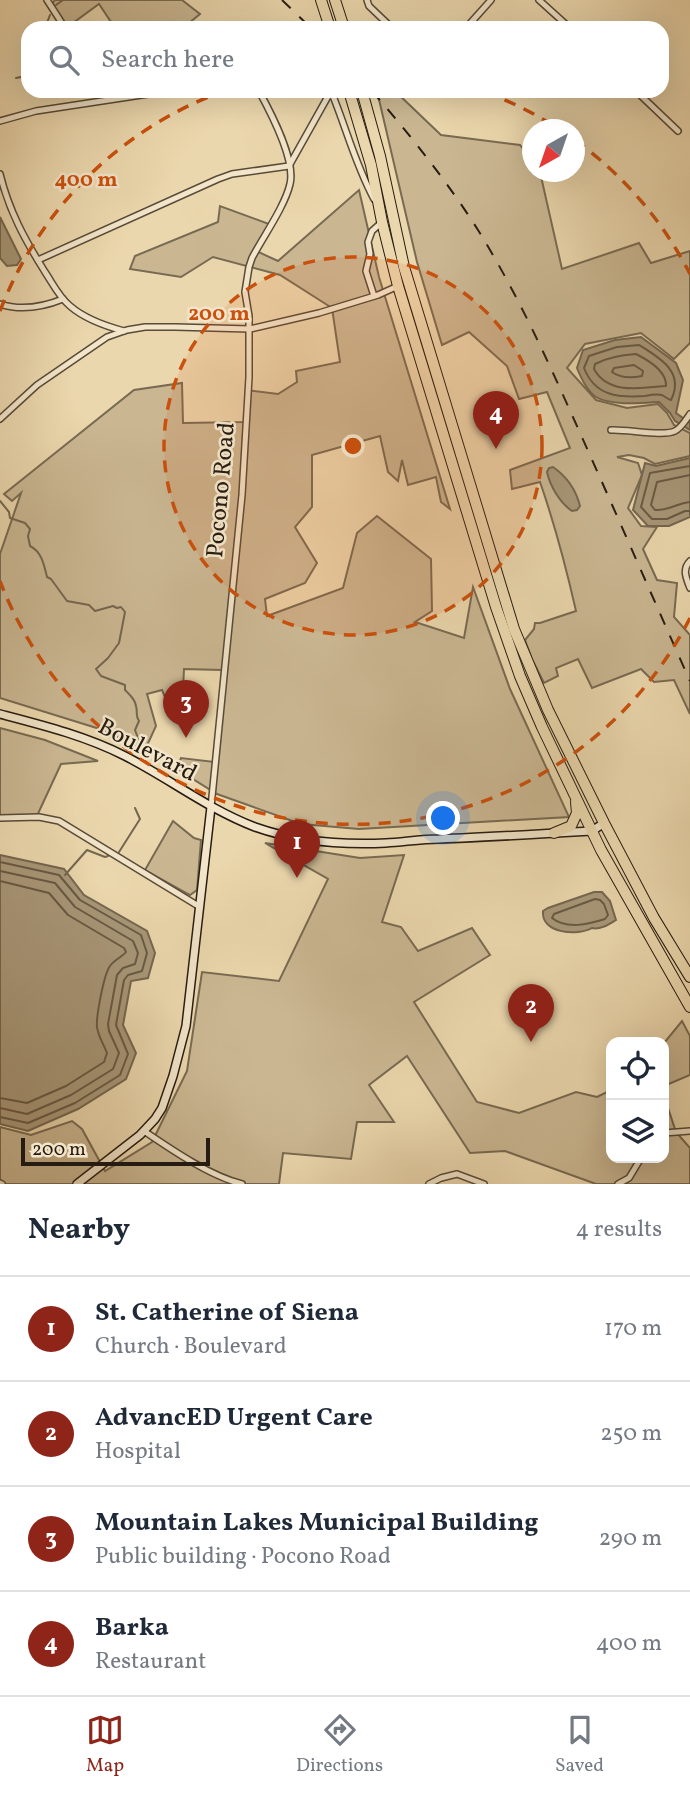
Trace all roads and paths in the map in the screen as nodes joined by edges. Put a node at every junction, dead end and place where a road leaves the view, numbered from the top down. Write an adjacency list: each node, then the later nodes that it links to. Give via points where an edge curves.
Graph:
1 (47, 0): 7 (street)
2 (321, 0): 8 (highway)
3 (335, 0): 9 (highway)
4 (367, 0): 10 (street)
5 (491, 0): 11 (street)
6 (540, 0): 12 (street)
7 (60, 21)
8 (328, 21)
9 (342, 21)
10 (385, 21)
11 (472, 21)
12 (562, 21)
13 (101, 98): 21 (street)
14 (122, 98): 21 (street)
15 (262, 98): 24 (street, Pocono Road)
16 (327, 98): 24 (street)
17 (334, 98): 26 (street)
18 (351, 98): 26 (highway)
19 (364, 98): 44 (highway, via 404,267 514,629)
20 (643, 98): 23 (street)
21 (102, 101): 22 (street)
22 (0, 121)
23 (678, 131)
24 (289, 165): 28 (street, via 218,179); 33 (street, Pocono Road, via 288,192 249,267)
25 (0, 174): 28 (street, via 8,203)
26 (379, 208): 27 (highway)
27 (382, 222): 29 (highway); 30 (street, via 368,242 366,271)
28 (38, 260): 31 (street)
29 (397, 286): 30 (street); 41 (highway, via 503,629)
30 (374, 296): 33 (street)
31 (63, 299): 32 (street, via 16,308); 34 (street, via 82,315)
32 (0, 304)
33 (250, 329): 34 (street, via 163,326); 42 (street, Pocono Road, via 242,495)
34 (124, 331): 36 (street, via 73,359)
35 (690, 414): 37 (street, via 672,432)
36 (0, 419)
37 (611, 430)
38 (689, 562): 39 (street, via 685,574)
39 (690, 588)
40 (0, 714): 42 (main road, Boulevard, via 122,754)
41 (576, 798): 45 (highway); 46 (highway, via 575,820)
42 (211, 807): 46 (main road, Boulevard, via 257,827 347,844); 47 (main road, Pocono Road)
43 (0, 818): 47 (street, via 59,821)
44 (604, 822): 45 (main road); 48 (highway)
45 (592, 831): 46 (main road, Boulevard); 49 (highway)
46 (554, 833)
47 (201, 907): 50 (main road, Pocono Road, via 183,1042 162,1108)
48 (690, 976)
49 (690, 1007)
50 (144, 1131): 54 (main road, Pocono Road); 55 (street, via 215,1174)
51 (690, 1132): 52 (street)
52 (669, 1133)
53 (638, 1163): 58 (street, via 629,1178)
54 (77, 1184)
55 (242, 1184)
56 (429, 1184): 57 (street, via 457,1174)
57 (484, 1184)
58 (618, 1184)

